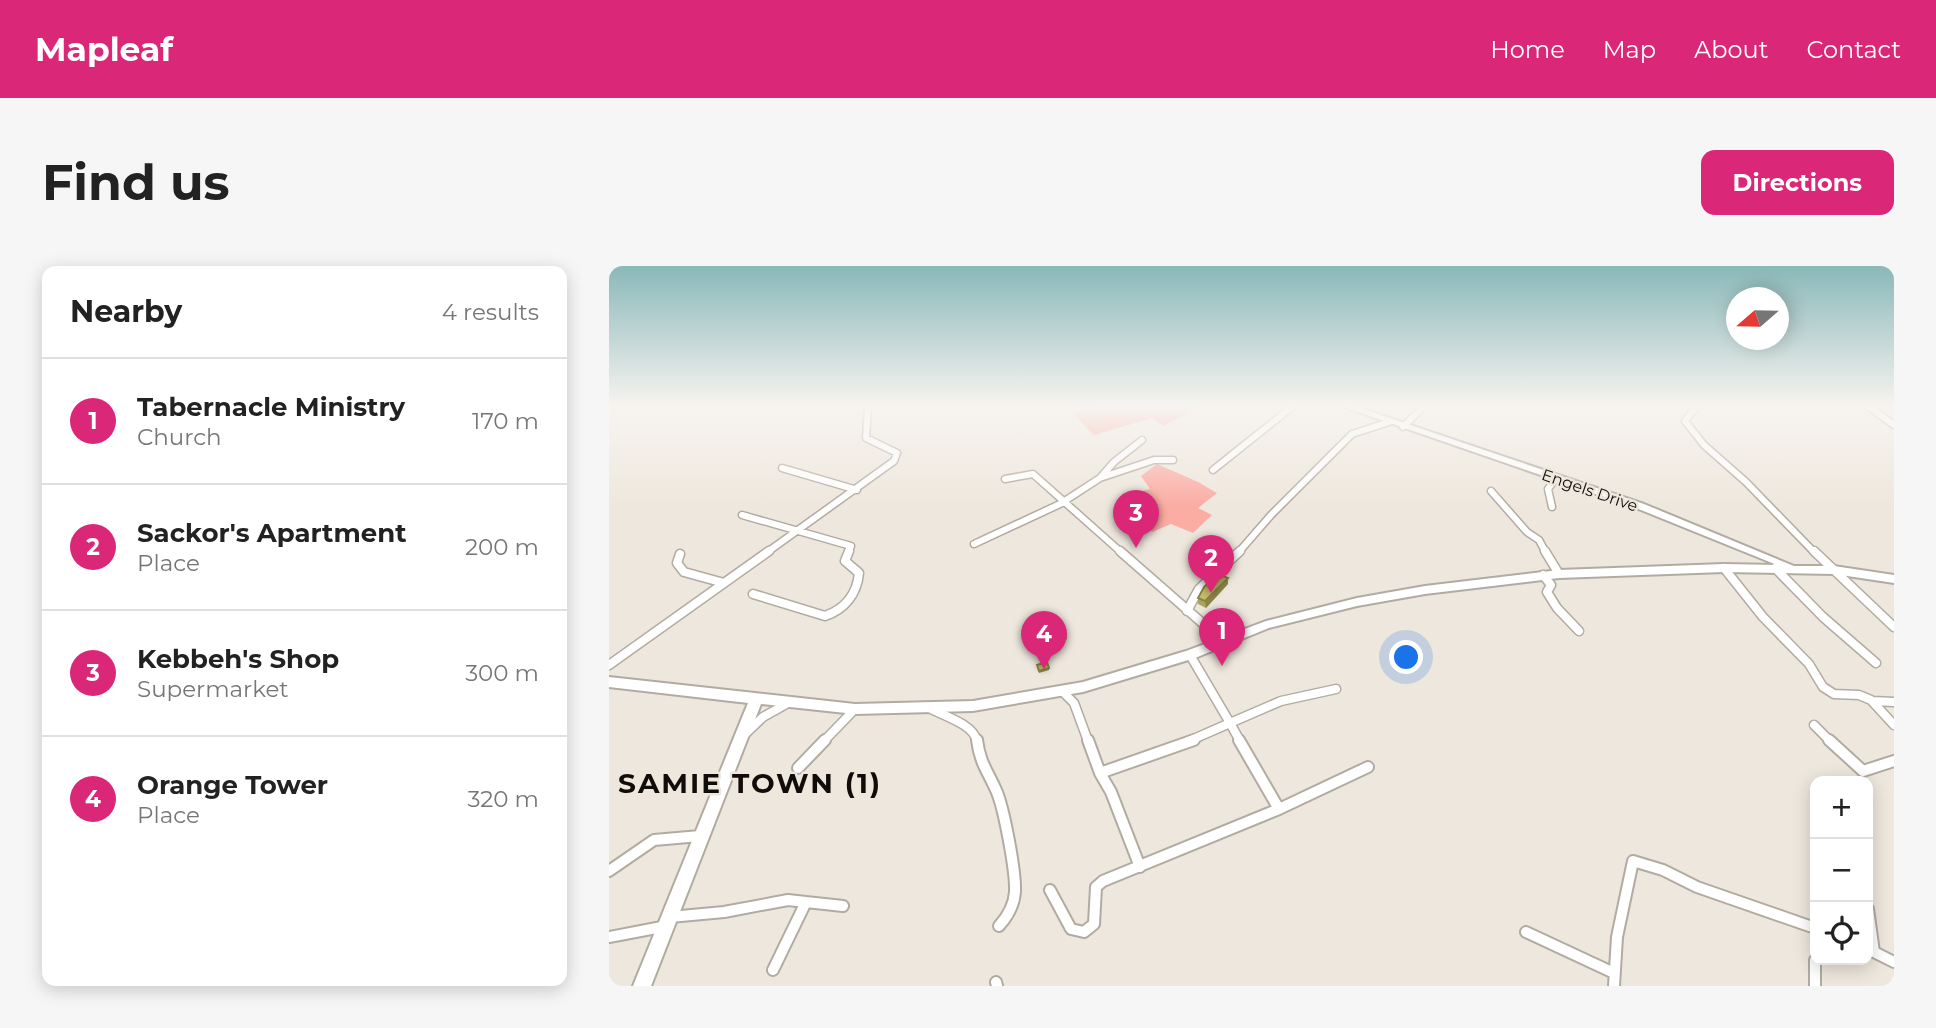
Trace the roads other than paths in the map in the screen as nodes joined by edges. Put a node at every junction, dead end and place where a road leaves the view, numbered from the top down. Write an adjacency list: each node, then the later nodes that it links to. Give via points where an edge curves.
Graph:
1 (869, 440): 13 (street, via 897,453 894,461)
2 (1142, 440): 10 (street)
3 (1251, 440): 9 (street)
4 (1346, 440): 30 (street, via 1199,589)
5 (1438, 440): 11 (main road, Engels Drive)
6 (1701, 440): 24 (street)
7 (1173, 460): 10 (street, via 1156,458 1122,475)
8 (782, 468): 13 (street)
9 (1213, 470)
10 (1100, 478): 15 (street)
11 (1556, 478): 16 (street, via 1548,489); 23 (main road, Engels Drive, via 1640,506)
12 (1005, 479): 15 (street, via 1033,474)
13 (857, 490): 18 (street)
14 (1491, 491): 25 (street, via 1539,540)
15 (1065, 499): 19 (street); 30 (street)
16 (1552, 507)
17 (742, 515): 18 (street)
18 (798, 531): 28 (street); 29 (street, via 851,546 845,561 859,573 859,587 825,616)
19 (974, 544)
20 (680, 554): 28 (street, via 677,563 684,572)
21 (1724, 568): 22 (main road); 25 (main road); 41 (street, via 1828,691)
22 (1775, 568): 23 (main road); 35 (street)
23 (1793, 568): 24 (main road)
24 (1835, 569): 27 (main road); 31 (street)
25 (1559, 574): 26 (main road)
26 (1543, 575): 32 (street, via 1551,585 1549,597); 33 (main road, via 1357,602 1266,625)
27 (1894, 579)
28 (724, 583): 36 (street)
29 (753, 594)
30 (1187, 611): 33 (street)
31 (1894, 627)
32 (1579, 631)
33 (1224, 642): 34 (main road)
34 (1190, 655): 39 (main road); 46 (street)
35 (1876, 663)
36 (609, 665)
37 (609, 682): 40 (main road)
38 (1336, 689): 46 (street, via 1258,708)
39 (1062, 691): 44 (main road, via 973,706); 53 (street, via 1074,703)
40 (756, 700): 42 (main road); 49 (main road)
41 (1871, 700): 43 (street); 48 (street)
42 (788, 702): 45 (main road); 49 (street)
43 (1894, 702)
44 (929, 708): 45 (main road); 62 (street, via 976,736 980,761 997,792 1015,893 1010,913)
45 (855, 709): 52 (street)
46 (1230, 723): 53 (street); 54 (street)
47 (1814, 725): 50 (street, via 1858,769)
48 (1894, 725)
49 (739, 740): 55 (main road)
50 (1894, 761)
51 (1368, 766): 54 (street)
52 (798, 768)
53 (1100, 773): 56 (street)
54 (1279, 809): 56 (street)
55 (701, 836): 57 (street, via 654,840); 61 (main road)
56 (1140, 867): 58 (street, via 1096,887 1094,924 1084,932 1071,929)
57 (609, 871)
58 (1050, 890)
59 (806, 902): 60 (street); 61 (street, via 788,900); 69 (street)
60 (843, 906)
61 (668, 922): 65 (street); 71 (main road)
62 (999, 926)
63 (1810, 926): 70 (street, via 1633,861)
64 (1526, 932): 70 (street)
65 (609, 937)
66 (1873, 951): 67 (street)
67 (1894, 962)
68 (1815, 965): 73 (street)
69 (773, 971)
70 (1613, 973): 72 (street)
71 (642, 986)
72 (1613, 986)
73 (1815, 986)

